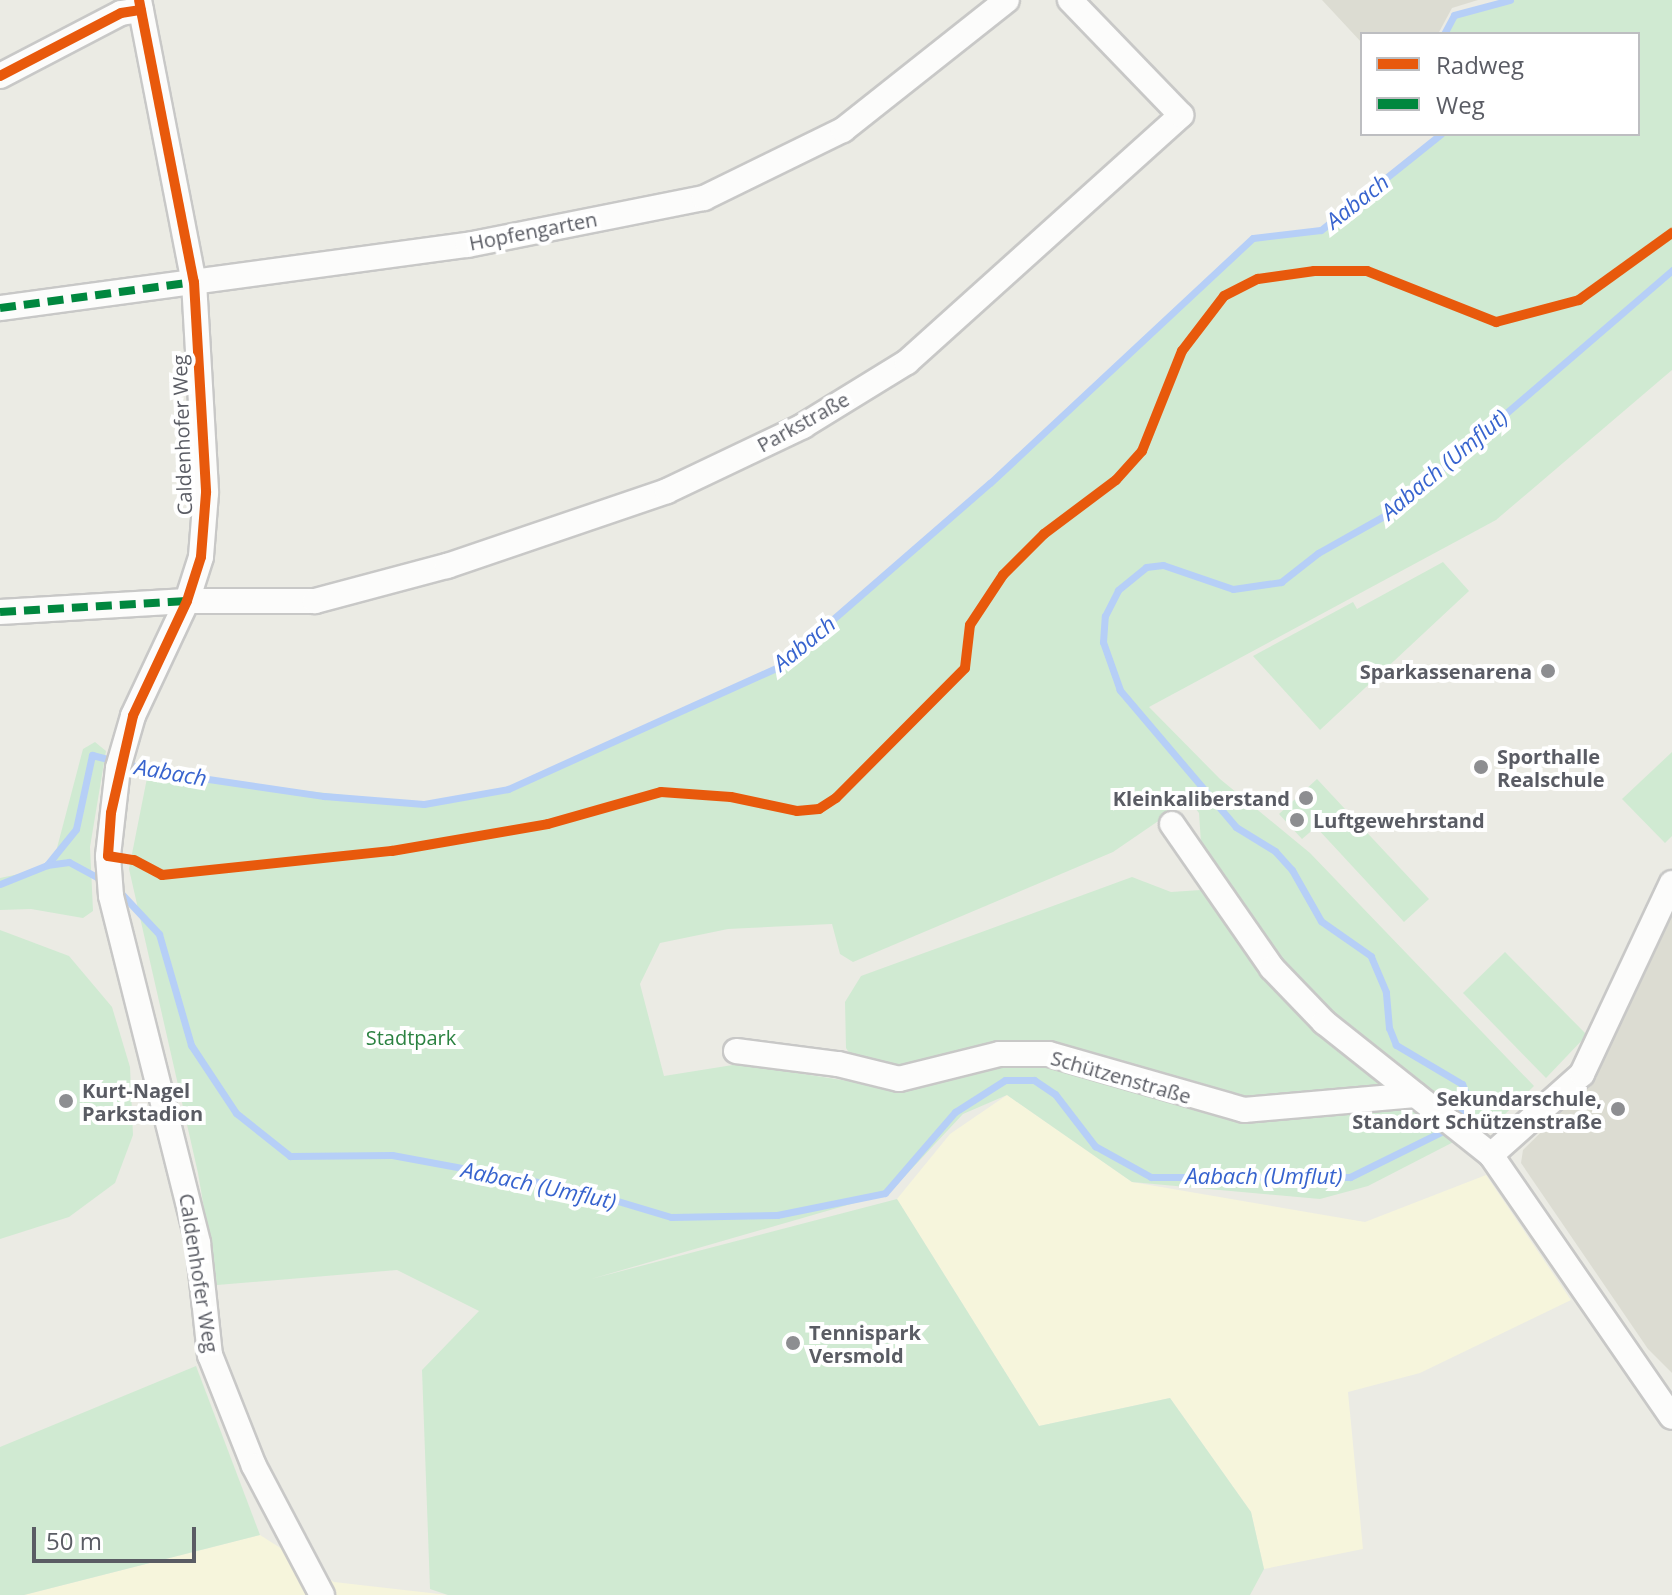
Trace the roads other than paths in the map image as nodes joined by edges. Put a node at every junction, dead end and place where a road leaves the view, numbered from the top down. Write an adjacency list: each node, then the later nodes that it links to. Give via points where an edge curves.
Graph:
1 (1007, 0): 5 (street, Hopfengarten, via 843,130 704,198 468,245)
2 (1070, 0): 7 (street, Parkstraße, via 1181,115 907,362 803,426 667,491 447,566 315,601)
3 (140, 5): 4 (street); 5 (street, Caldenhofer Weg)
4 (0, 76)
5 (194, 282): 6 (street, Hopfengarten); 7 (street, Caldenhofer Weg, via 206,493 201,557)
6 (0, 308)
7 (187, 601): 8 (street); 15 (street, Caldenhofer Weg, via 133,716 120,760 110,885 198,1243 210,1355 254,1466)
8 (0, 612)
9 (1172, 824): 12 (street, via 1272,968 1324,1022)
10 (1671, 884): 13 (street, via 1582,1074)
11 (736, 1051): 12 (street, Schützenstraße, via 899,1079 999,1054 1049,1054 1244,1110)
12 (1415, 1095): 13 (street)
13 (1491, 1155): 14 (street)
14 (1672, 1417)
15 (322, 1595)

